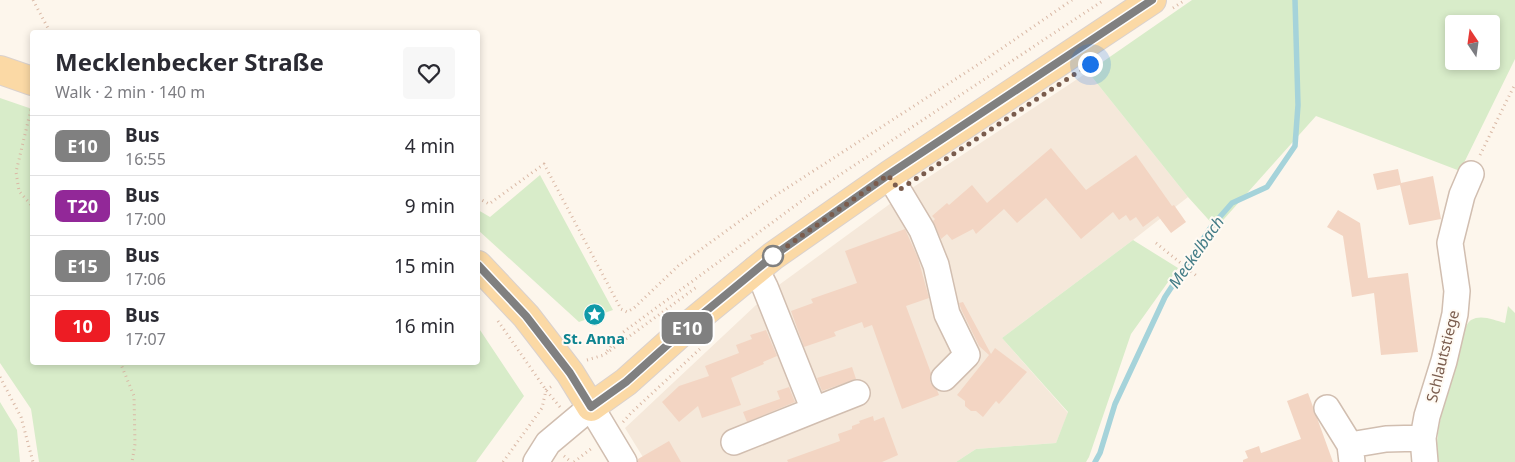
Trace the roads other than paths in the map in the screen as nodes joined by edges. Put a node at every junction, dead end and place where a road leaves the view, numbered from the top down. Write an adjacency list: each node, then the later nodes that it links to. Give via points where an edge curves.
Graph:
1 (1160, 5): 5 (main road)
2 (0, 70): 3 (main road)
3 (30, 80)
4 (1471, 174): 13 (street, Schlautstiege, via 1450,243 1457,291 1455,314)
5 (888, 175): 7 (main road); 8 (street, via 922,230 936,265 947,314 967,355)
6 (480, 267): 10 (main road, via 526,316 570,373)
7 (756, 269): 10 (main road, via 626,382); 12 (street)
8 (944, 378)
9 (857, 393): 12 (street)
10 (591, 407): 16 (street, via 548,444); 17 (street)
11 (1327, 408): 15 (street)
12 (814, 410): 14 (street)
13 (1424, 438): 15 (street, via 1386,439); 18 (street, Schlautstiege)
14 (734, 442)
15 (1351, 454)
16 (536, 462)
17 (624, 462)
18 (1425, 462)

